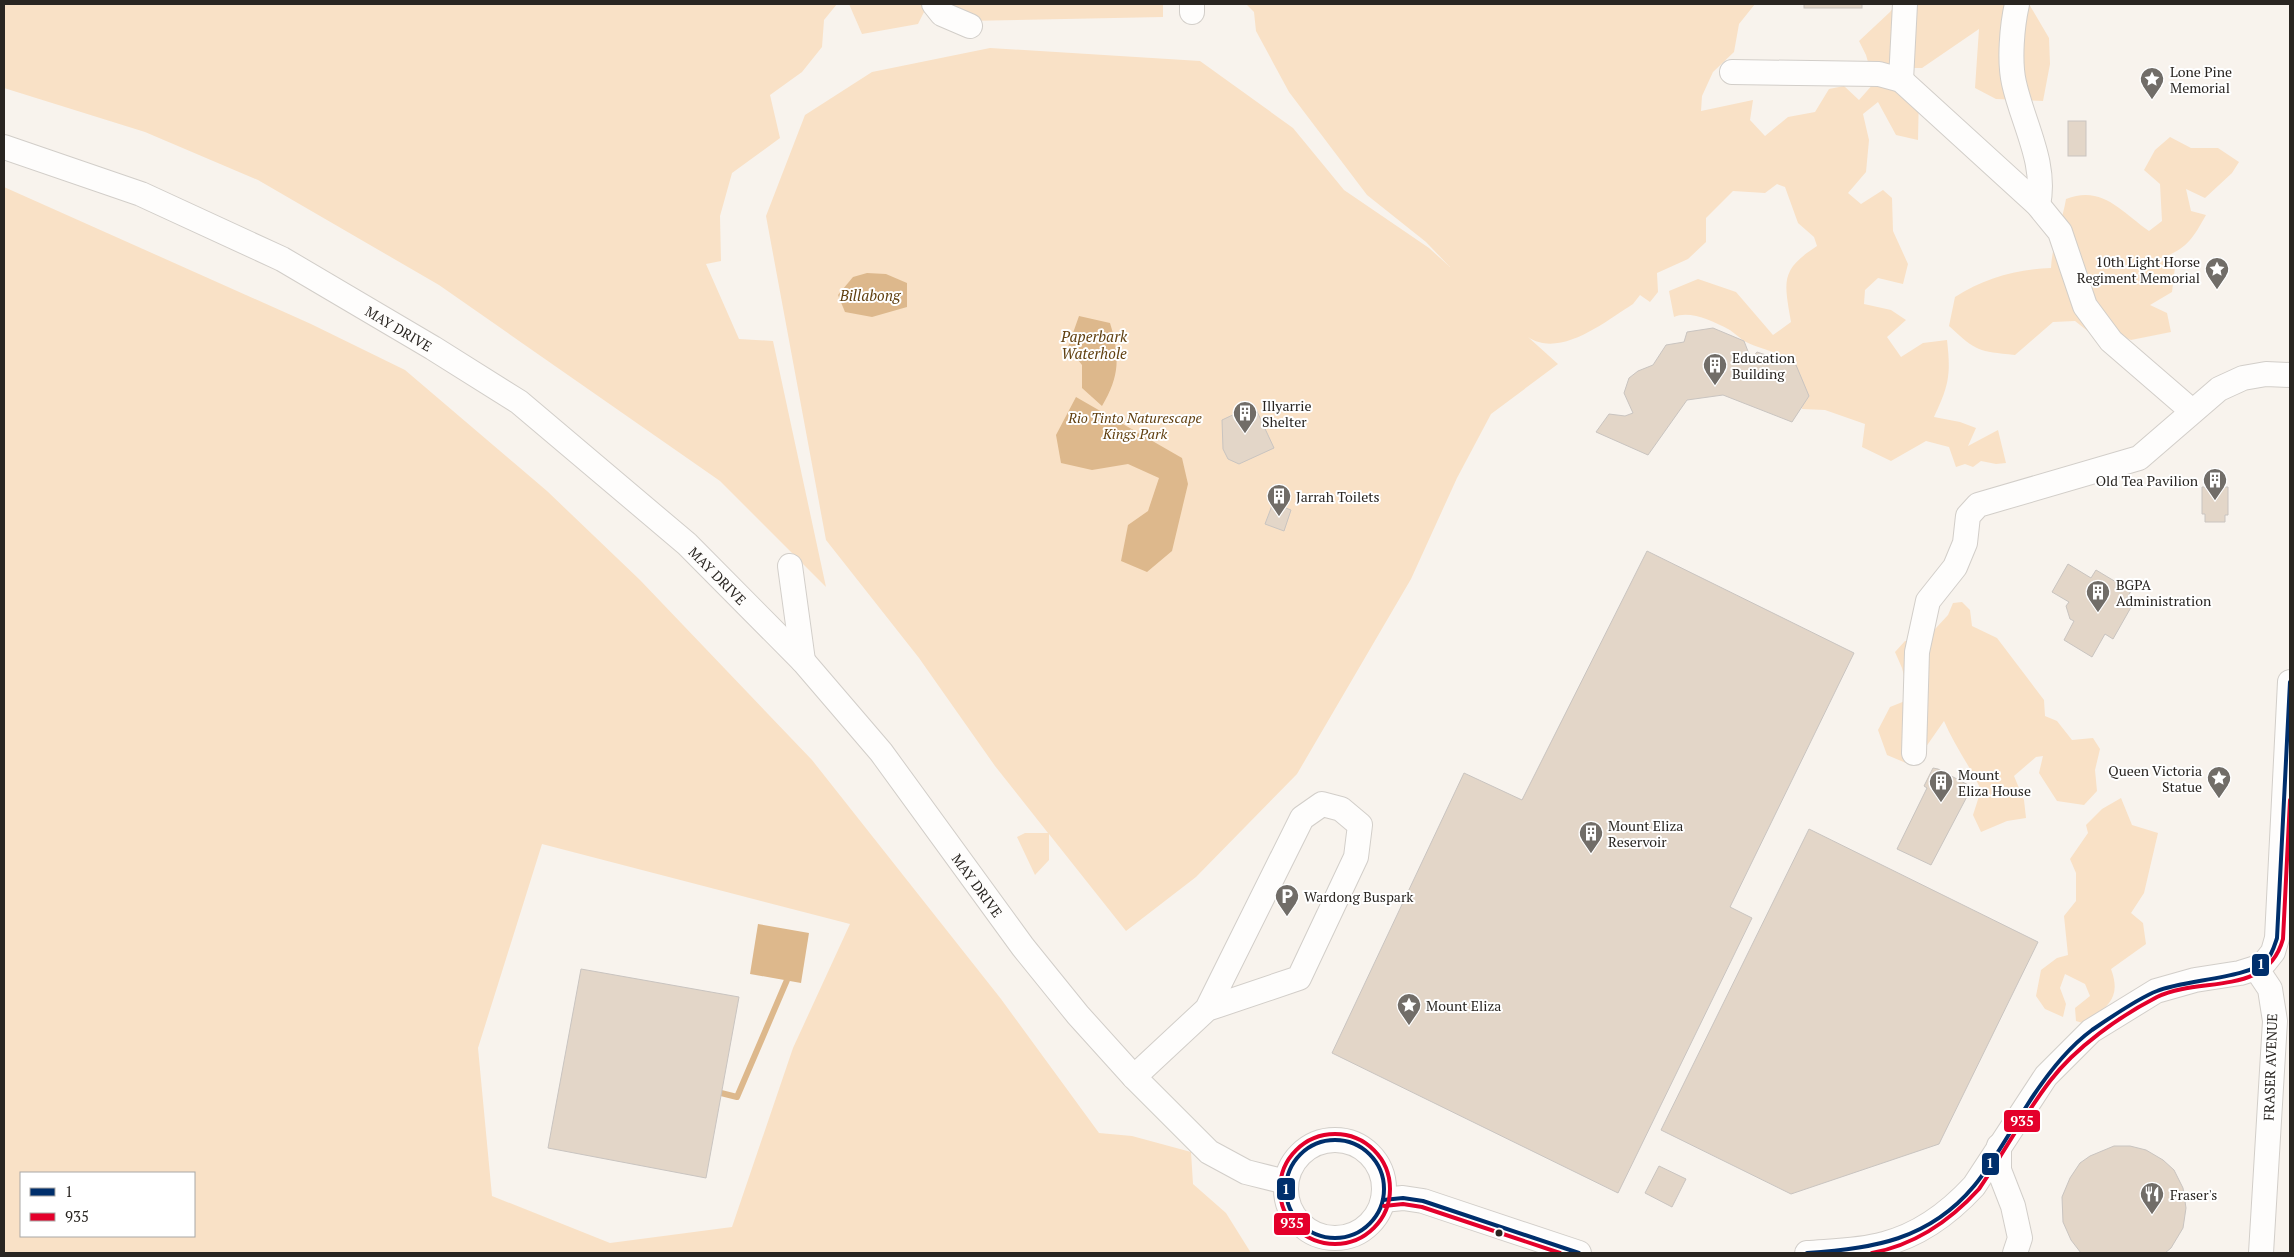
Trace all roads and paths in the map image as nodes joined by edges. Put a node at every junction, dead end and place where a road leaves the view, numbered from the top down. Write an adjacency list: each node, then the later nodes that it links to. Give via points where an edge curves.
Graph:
1 (934, 4): 4 (street, via 942,14)
2 (1905, 4): 6 (street)
3 (2017, 4): 8 (street, via 2012,23 2013,81 2041,172 2042,190)
4 (970, 26)
5 (1732, 72): 6 (street, via 1879,74)
6 (1901, 80): 8 (street)
7 (4, 147): 12 (street, MAY DRIVE, via 142,194 282,259 519,402 687,544)
8 (2038, 205): 10 (street, via 2060,232 2072,273 2090,313 2111,341)
9 (2290, 374): 10 (street, via 2243,378 2219,389)
10 (2192, 411): 14 (street, via 2139,458 1978,505 1968,516 1965,543 1955,567 1928,601 1917,652)
11 (790, 566): 12 (street)
12 (803, 661): 17 (street, MAY DRIVE, via 881,752 1023,947)
13 (2290, 682): 15 (street, via 2277,938 2273,952)
14 (1914, 753)
15 (2256, 968): 18 (street, via 2194,980 2156,992 2091,1031 2046,1076); 25 (street, FRASER AVENUE, via 2270,989 2275,1021)
16 (1207, 1009): 16 (street, via 1302,818 1322,804 1341,809 1360,825 1356,857 1299,978); 17 (street)
17 (1134, 1077): 19 (street, MAY DRIVE, via 1209,1152 1246,1172)
18 (1999, 1146): 23 (street, via 1974,1186 1940,1218 1885,1244); 24 (street, via 1999,1170 2013,1206 2020,1238)
19 (1286, 1182): 20 (street, via 1292,1165 1303,1151 1318,1142 1335,1139 1353,1143 1368,1152 1379,1166 1384,1183); 21 (street, via 1286,1198 1292,1214 1303,1227)
20 (1383, 1200): 21 (street, via 1377,1216 1366,1228); 22 (street, via 1404,1198 1423,1201)
21 (1335, 1246)
22 (1579, 1253)
23 (1807, 1253)
24 (2015, 1253)
25 (2261, 1253)

